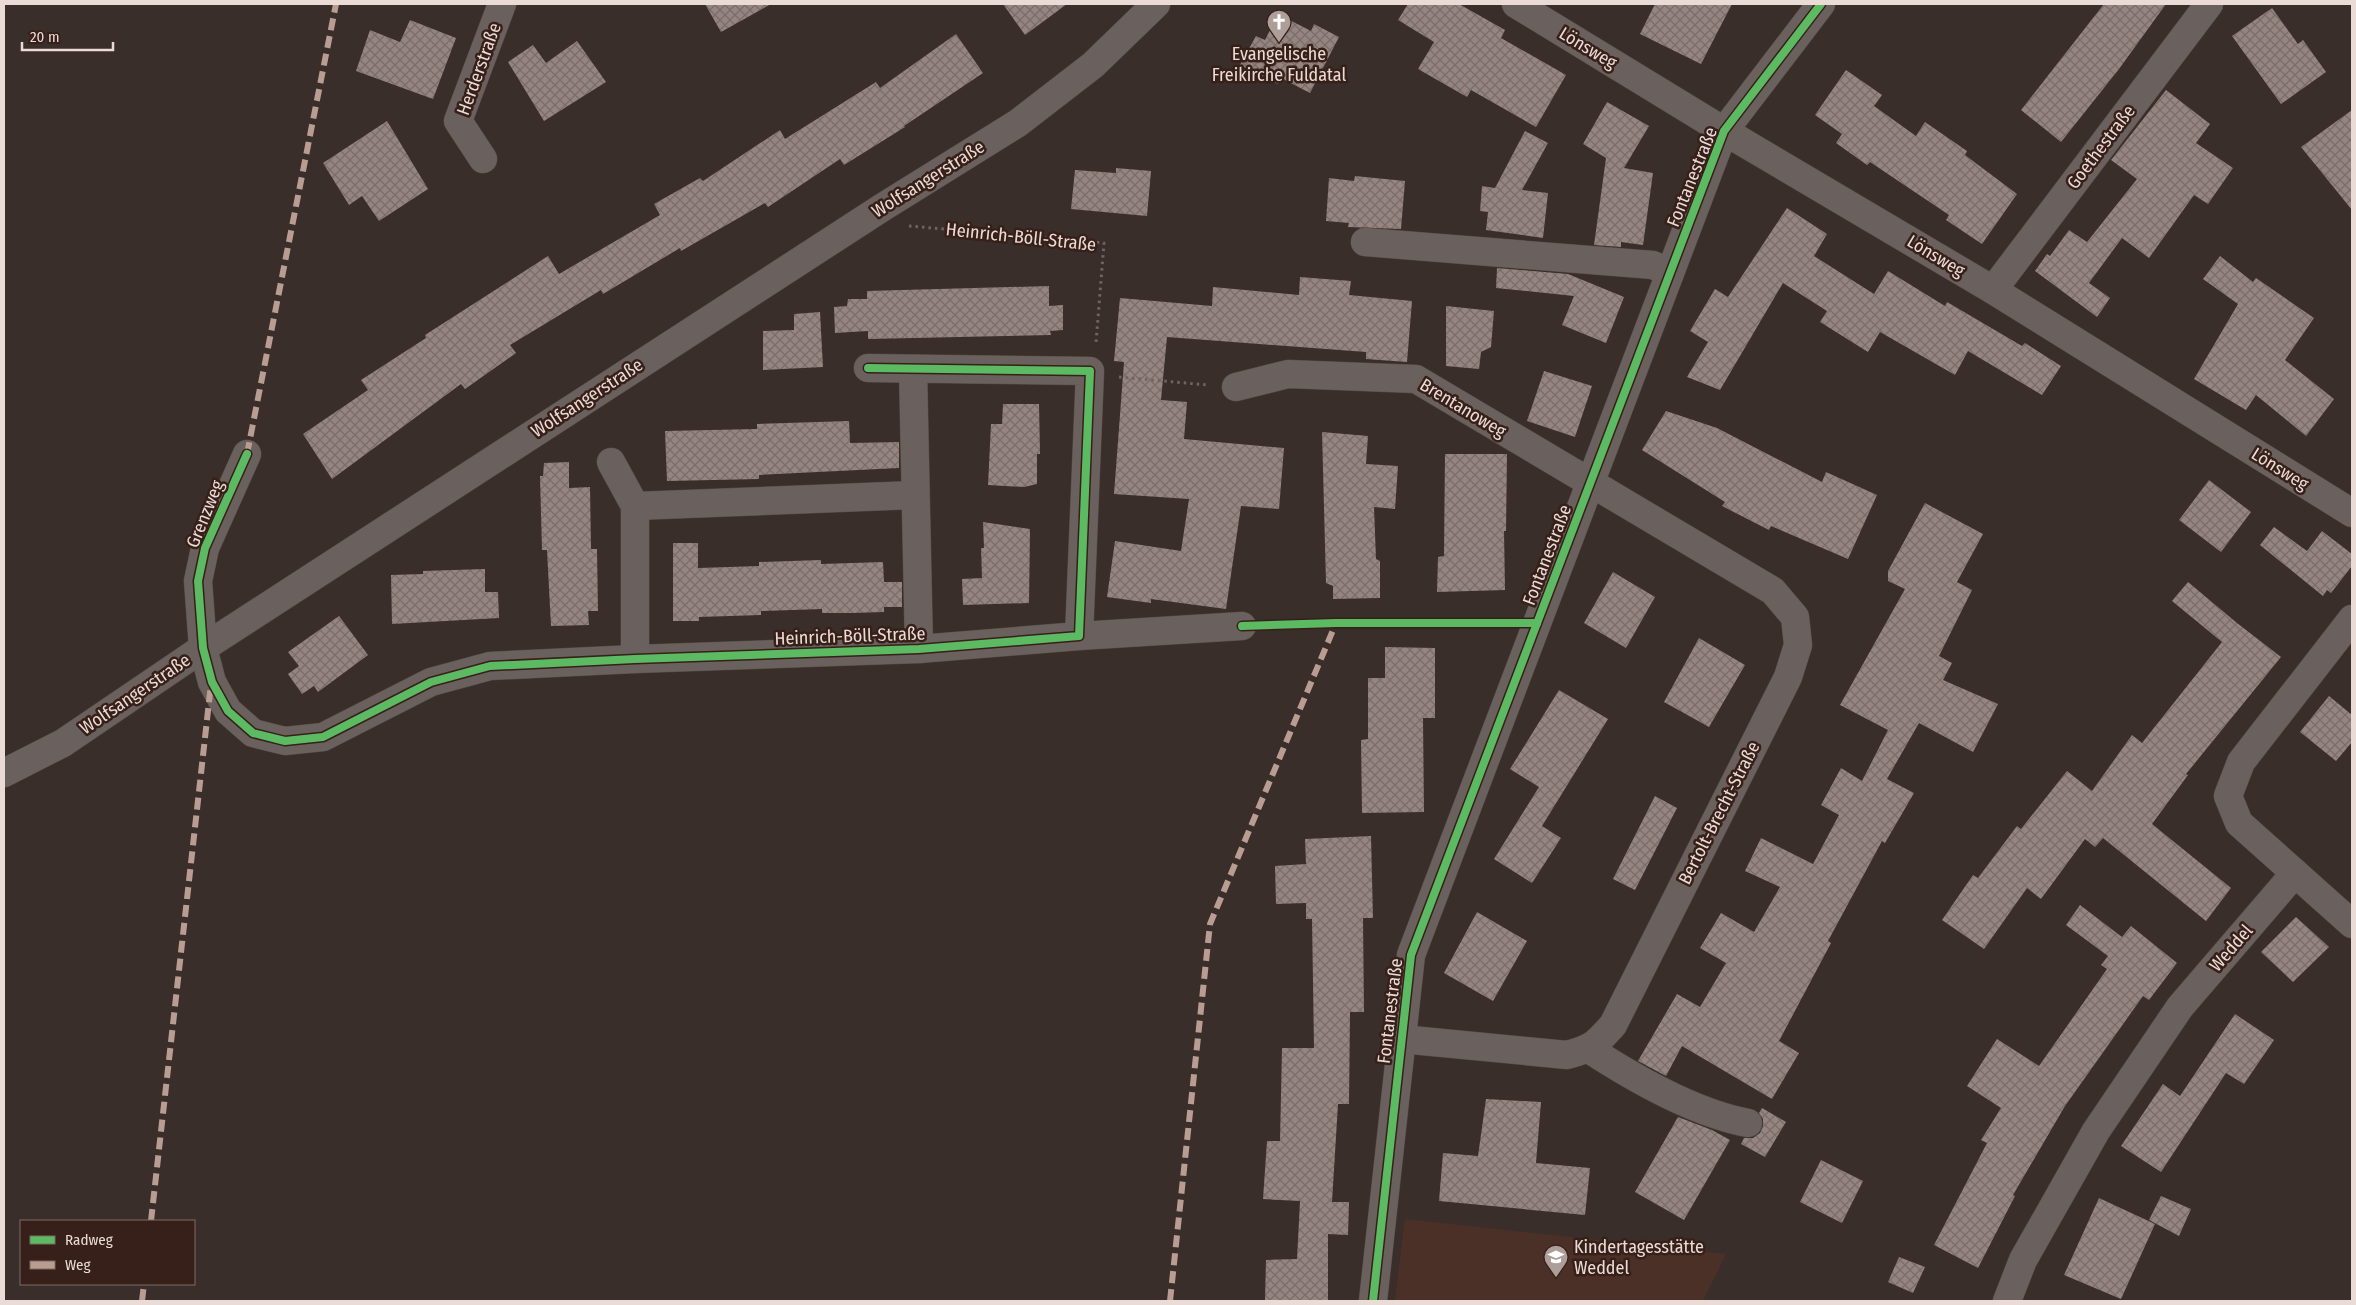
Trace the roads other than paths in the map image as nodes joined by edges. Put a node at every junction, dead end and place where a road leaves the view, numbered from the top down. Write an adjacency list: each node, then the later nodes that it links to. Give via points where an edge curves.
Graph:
1 (502, 4): 7 (street, Herderstraße, via 458,121)
2 (1156, 4): 23 (street, Wolfsangerstraße, via 1093,65 1018,123 883,207)
3 (1516, 4): 6 (street, Lönsweg)
4 (1821, 4): 6 (street, Fontanestraße)
5 (2209, 4): 10 (street, Goethestraße)
6 (1724, 131): 9 (street, Fontanestraße); 10 (street, Lönsweg)
7 (483, 159)
8 (1365, 242): 9 (street, via 1653,265)
9 (1670, 273): 16 (street, Fontanestraße)
10 (1993, 290): 19 (street, Lönsweg)
11 (868, 368): 12 (street)
12 (913, 368): 17 (street); 22 (street, via 1090,371)
13 (1236, 387): 16 (street, Brentanoweg, via 1288,374 1416,379)
14 (247, 454): 23 (street, Grenzweg, via 205,548 198,581)
15 (611, 462): 18 (street)
16 (1590, 483): 29 (street, Fontanestraße, via 1411,955); 30 (street, Bertolt-Brecht-Straße, via 1773,591 1795,617 1798,645 1788,677 1612,1025)
17 (914, 495): 18 (street); 24 (street)
18 (635, 506): 25 (street)
19 (2352, 513)
20 (2352, 619): 27 (street, via 2241,762 2228,796 2239,823)
21 (1242, 626): 22 (street, Heinrich-Böll-Straße)
22 (1079, 636): 24 (street, Heinrich-Böll-Straße)
23 (204, 648): 25 (street, Heinrich-Böll-Straße, via 212,682 228,711 253,733 285,741 323,737 431,682 490,666); 26 (street, Wolfsangerstraße, via 62,742)
24 (919, 649): 25 (street, Heinrich-Böll-Straße)
25 (635, 658)
26 (4, 773)
27 (2295, 873): 28 (street); 33 (street, Weddel, via 2180,1007 2096,1131 2023,1260)
28 (2352, 924)
29 (1401, 1038): 30 (street, via 1567,1055); 32 (street, Fontanestraße)
30 (1589, 1049): 31 (street, via 1698,1109)
31 (1748, 1123)
32 (1373, 1301)
33 (2007, 1301)

